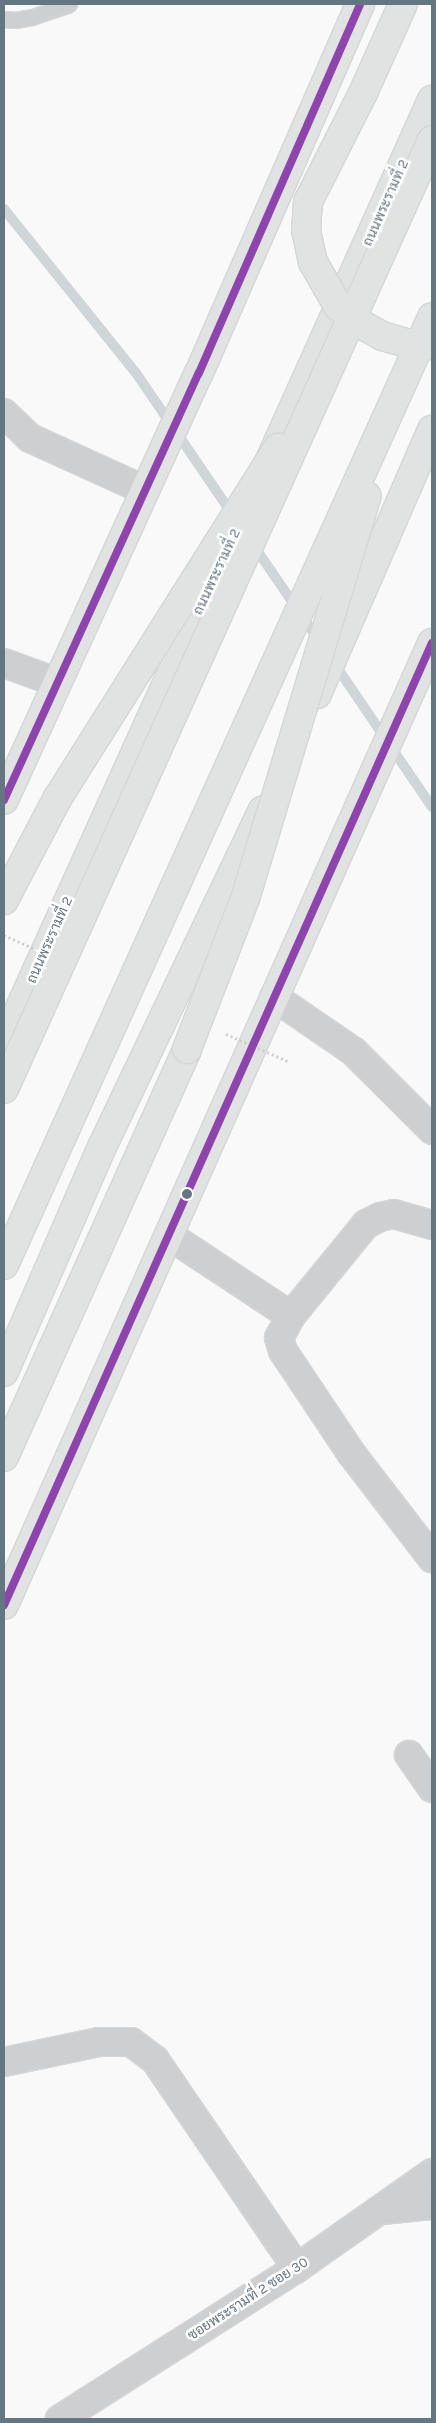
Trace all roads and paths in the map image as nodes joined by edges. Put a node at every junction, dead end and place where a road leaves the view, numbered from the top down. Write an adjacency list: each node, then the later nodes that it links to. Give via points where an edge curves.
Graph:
1 (69, 4): 4 (lane, via 32,17)
2 (360, 4): 13 (main road)
3 (403, 4): 8 (main road, bridge, via 308,202 306,230 313,262 338,306 357,322 382,336 406,343)
4 (4, 19)
5 (432, 100): 20 (main road, ถนนพระรามที่ 2, bridge)
6 (432, 140): 9 (main road, bridge)
7 (432, 317): 10 (main road, bridge)
8 (432, 345)
9 (332, 362): 18 (main road, bridge, via 90,746 36,837); 21 (main road, bridge)
10 (399, 391): 25 (main road, bridge); 28 (main road, bridge, via 227,951 187,1049)
11 (4, 413): 13 (street, via 30,438)
12 (432, 430): 27 (main road, via 304,726 102,1146)
13 (149, 480): 16 (main road)
14 (432, 643): 19 (main road)
15 (4, 663): 16 (street)
16 (56, 682): 17 (main road)
17 (4, 800)
18 (4, 900)
19 (274, 997): 22 (street, via 353,1051); 24 (main road)
20 (4, 1043)
21 (4, 1089)
22 (432, 1130)
23 (432, 1226): 26 (street, via 394,1214 366,1224)
24 (170, 1236): 26 (street); 30 (main road)
25 (4, 1265)
26 (291, 1316): 29 (street, via 279,1338 283,1351 351,1453)
27 (4, 1372)
28 (4, 1457)
29 (432, 1558)
30 (4, 1605)
31 (409, 1755): 32 (street)
32 (432, 1788)
33 (4, 2062): 37 (street, via 99,2042 131,2042 154,2060)
34 (432, 2173): 36 (street, ซอยพระรามที่ 2 ซอย 30)
35 (432, 2205): 36 (street)
36 (380, 2210): 37 (street, ซอยพระรามที่ 2 ซอย 30)
37 (297, 2268): 38 (street, ซอยพระรามที่ 2 ซอย 30)
38 (60, 2419)

